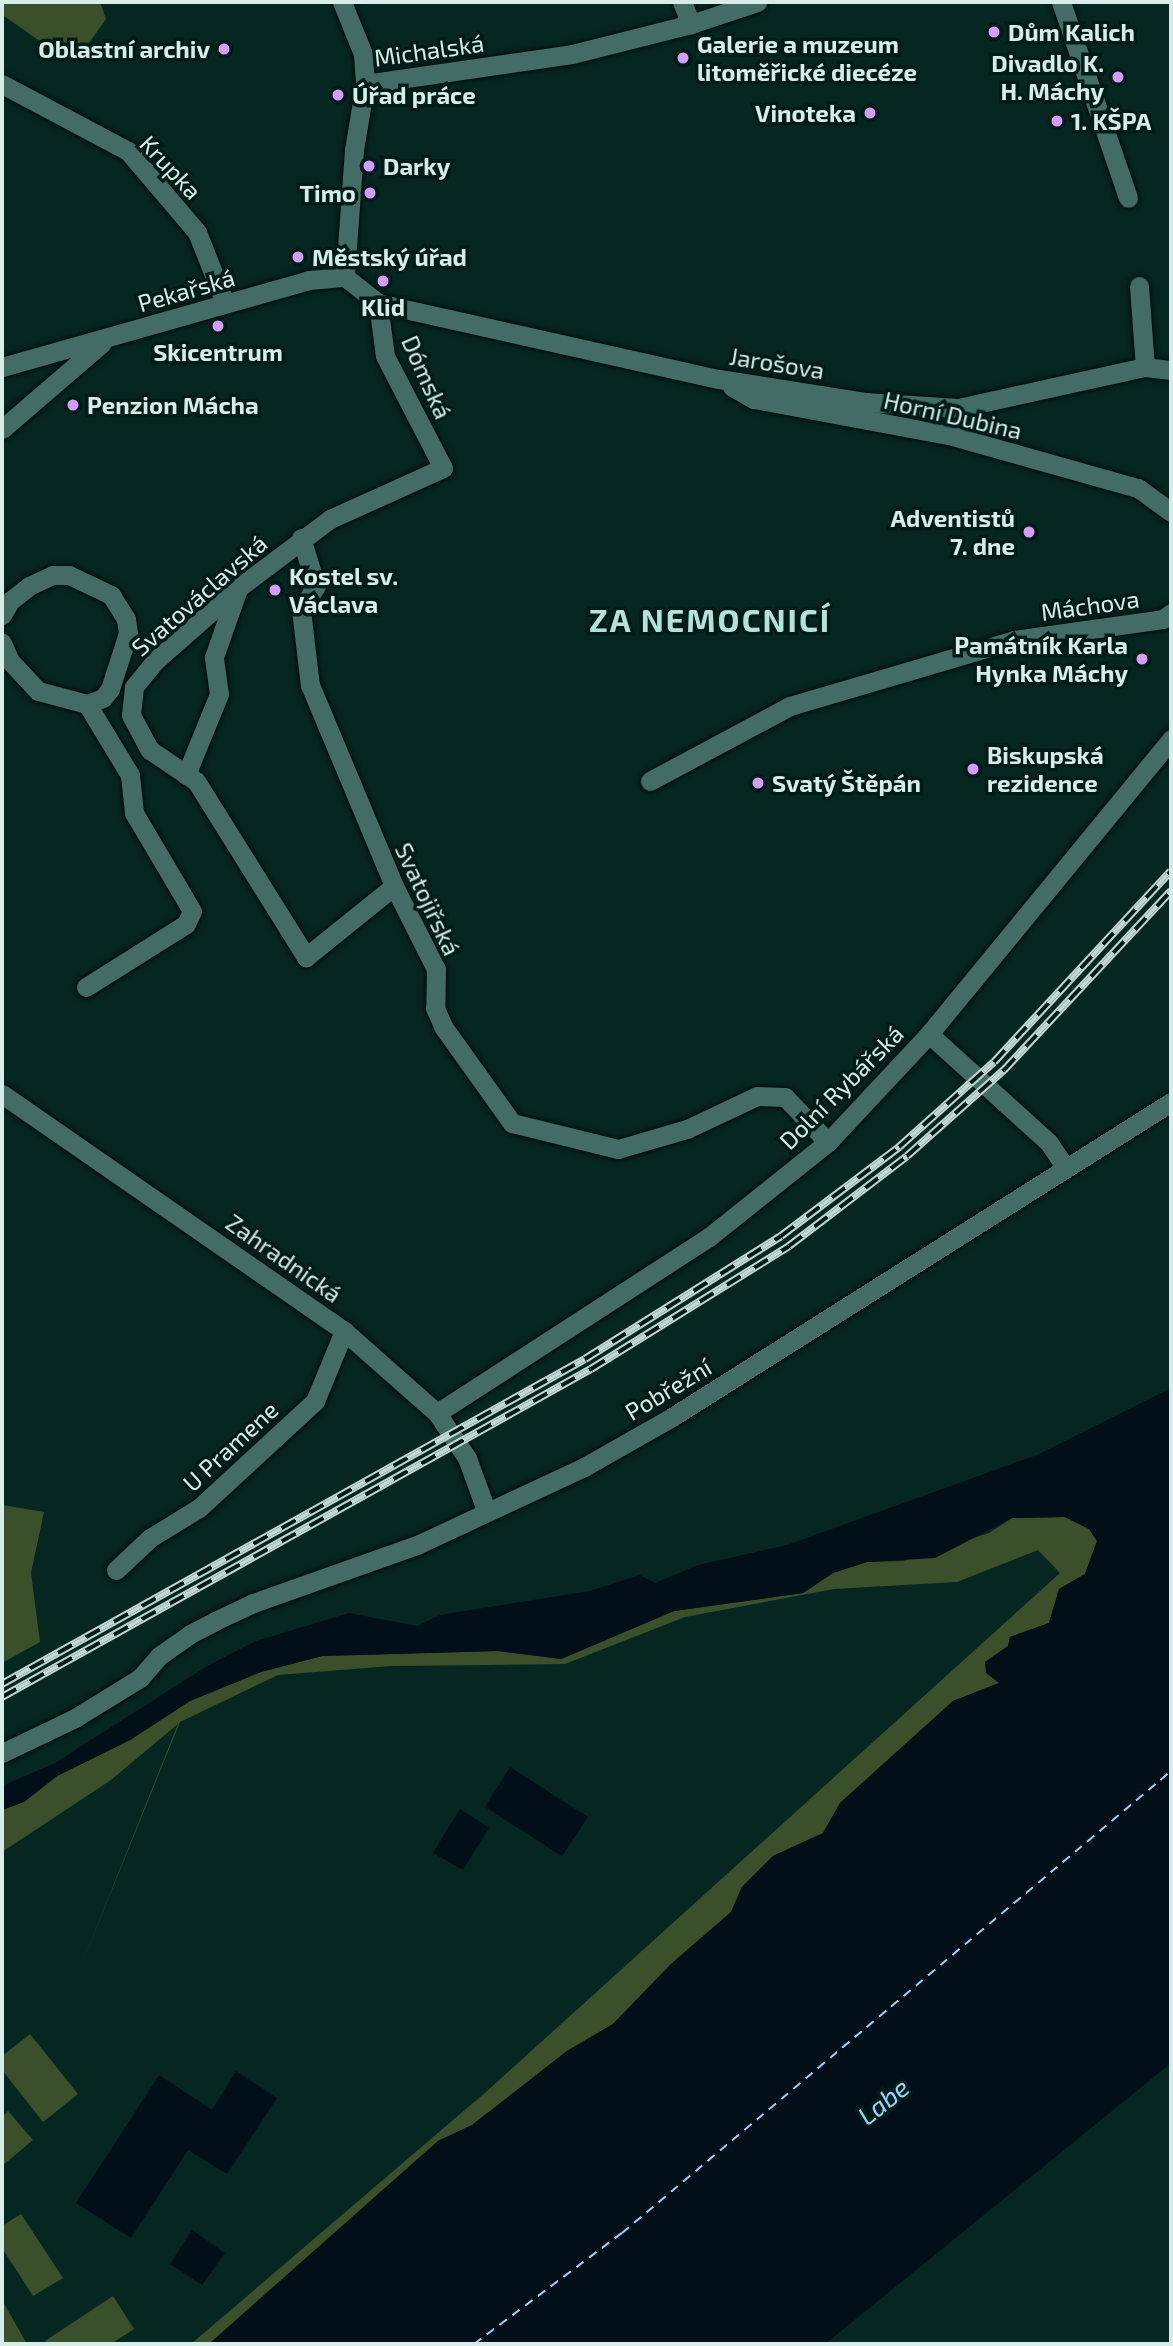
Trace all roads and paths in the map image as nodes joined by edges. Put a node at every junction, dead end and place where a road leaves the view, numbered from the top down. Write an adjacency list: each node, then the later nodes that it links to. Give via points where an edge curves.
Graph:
1 (342, 2): 7 (street, via 363,54)
2 (682, 2): 5 (street)
3 (757, 2): 5 (street, Michalská)
4 (1060, 2): 8 (street)
5 (691, 24): 7 (street, Michalská, via 572,54)
6 (2, 84): 11 (street, Krupka, via 128,151 197,232)
7 (365, 84): 9 (street, Michalská, via 354,149)
8 (1128, 198)
9 (345, 277): 11 (street, Pekařská, via 309,280); 12 (street)
10 (1139, 286): 15 (street)
11 (225, 303): 13 (street, Pekařská)
12 (378, 303): 17 (street, Jarošova); 19 (street, Dómská, via 385,356)
13 (108, 338): 14 (street, Pekařská); 18 (street)
14 (2, 367)
15 (1145, 367): 16 (street, Jarošova); 17 (street, Jarošova, via 958,408 866,402)
16 (1171, 370)
17 (719, 379): 20 (street, Horní Dubina, via 754,399 949,435 1138,488)
18 (2, 429)
19 (443, 468): 21 (street, Svatováclavská, via 330,519)
20 (1171, 512)
21 (301, 538): 22 (street, Svatováclavská); 30 (street, Svatojiřská, via 316,586 300,610 310,685)
22 (238, 588): 28 (street, via 215,657 219,694); 28 (street, Svatováclavská, via 155,662 134,687 131,715 150,750)
23 (1171, 613): 29 (street, Máchova, via 1163,619 1014,640 790,706)
24 (2, 615): 26 (street, via 20,594 53,575 84,579 111,595 126,619 128,633 110,689 103,698)
25 (2, 643): 26 (street, via 10,661 38,691)
26 (87, 704): 31 (street, via 130,775 134,813 192,911 186,924)
27 (1171, 739): 32 (street, Dolní Rybářská)
28 (186, 775): 30 (street, Svatováclavská, via 196,781 306,957)
29 (650, 781)
30 (394, 886): 35 (street, Svatojiřská, via 436,969 435,1008 444,1028 512,1123 618,1149 687,1129 757,1097 785,1097)
31 (86, 987)
32 (929, 1034): 35 (street, Dolní Rybářská); 36 (street, via 1049,1143)
33 (2, 1094): 37 (street, Zahradnická)
34 (1171, 1102): 36 (street, Pobřežní)
35 (828, 1142): 38 (street, Dolní Rybářská, via 709,1237)
36 (1065, 1167): 39 (street, Pobřežní, via 672,1417 584,1467)
37 (344, 1331): 38 (street, Zahradnická); 40 (street, U Pramene, via 315,1401 199,1508 150,1538)
38 (437, 1413): 39 (street, Zahradnická, via 467,1458)
39 (486, 1510): 41 (street, Pobřežní, via 417,1545 253,1603 190,1634 159,1656 140,1678 75,1718)
40 (116, 1570)
41 (2, 1753)

